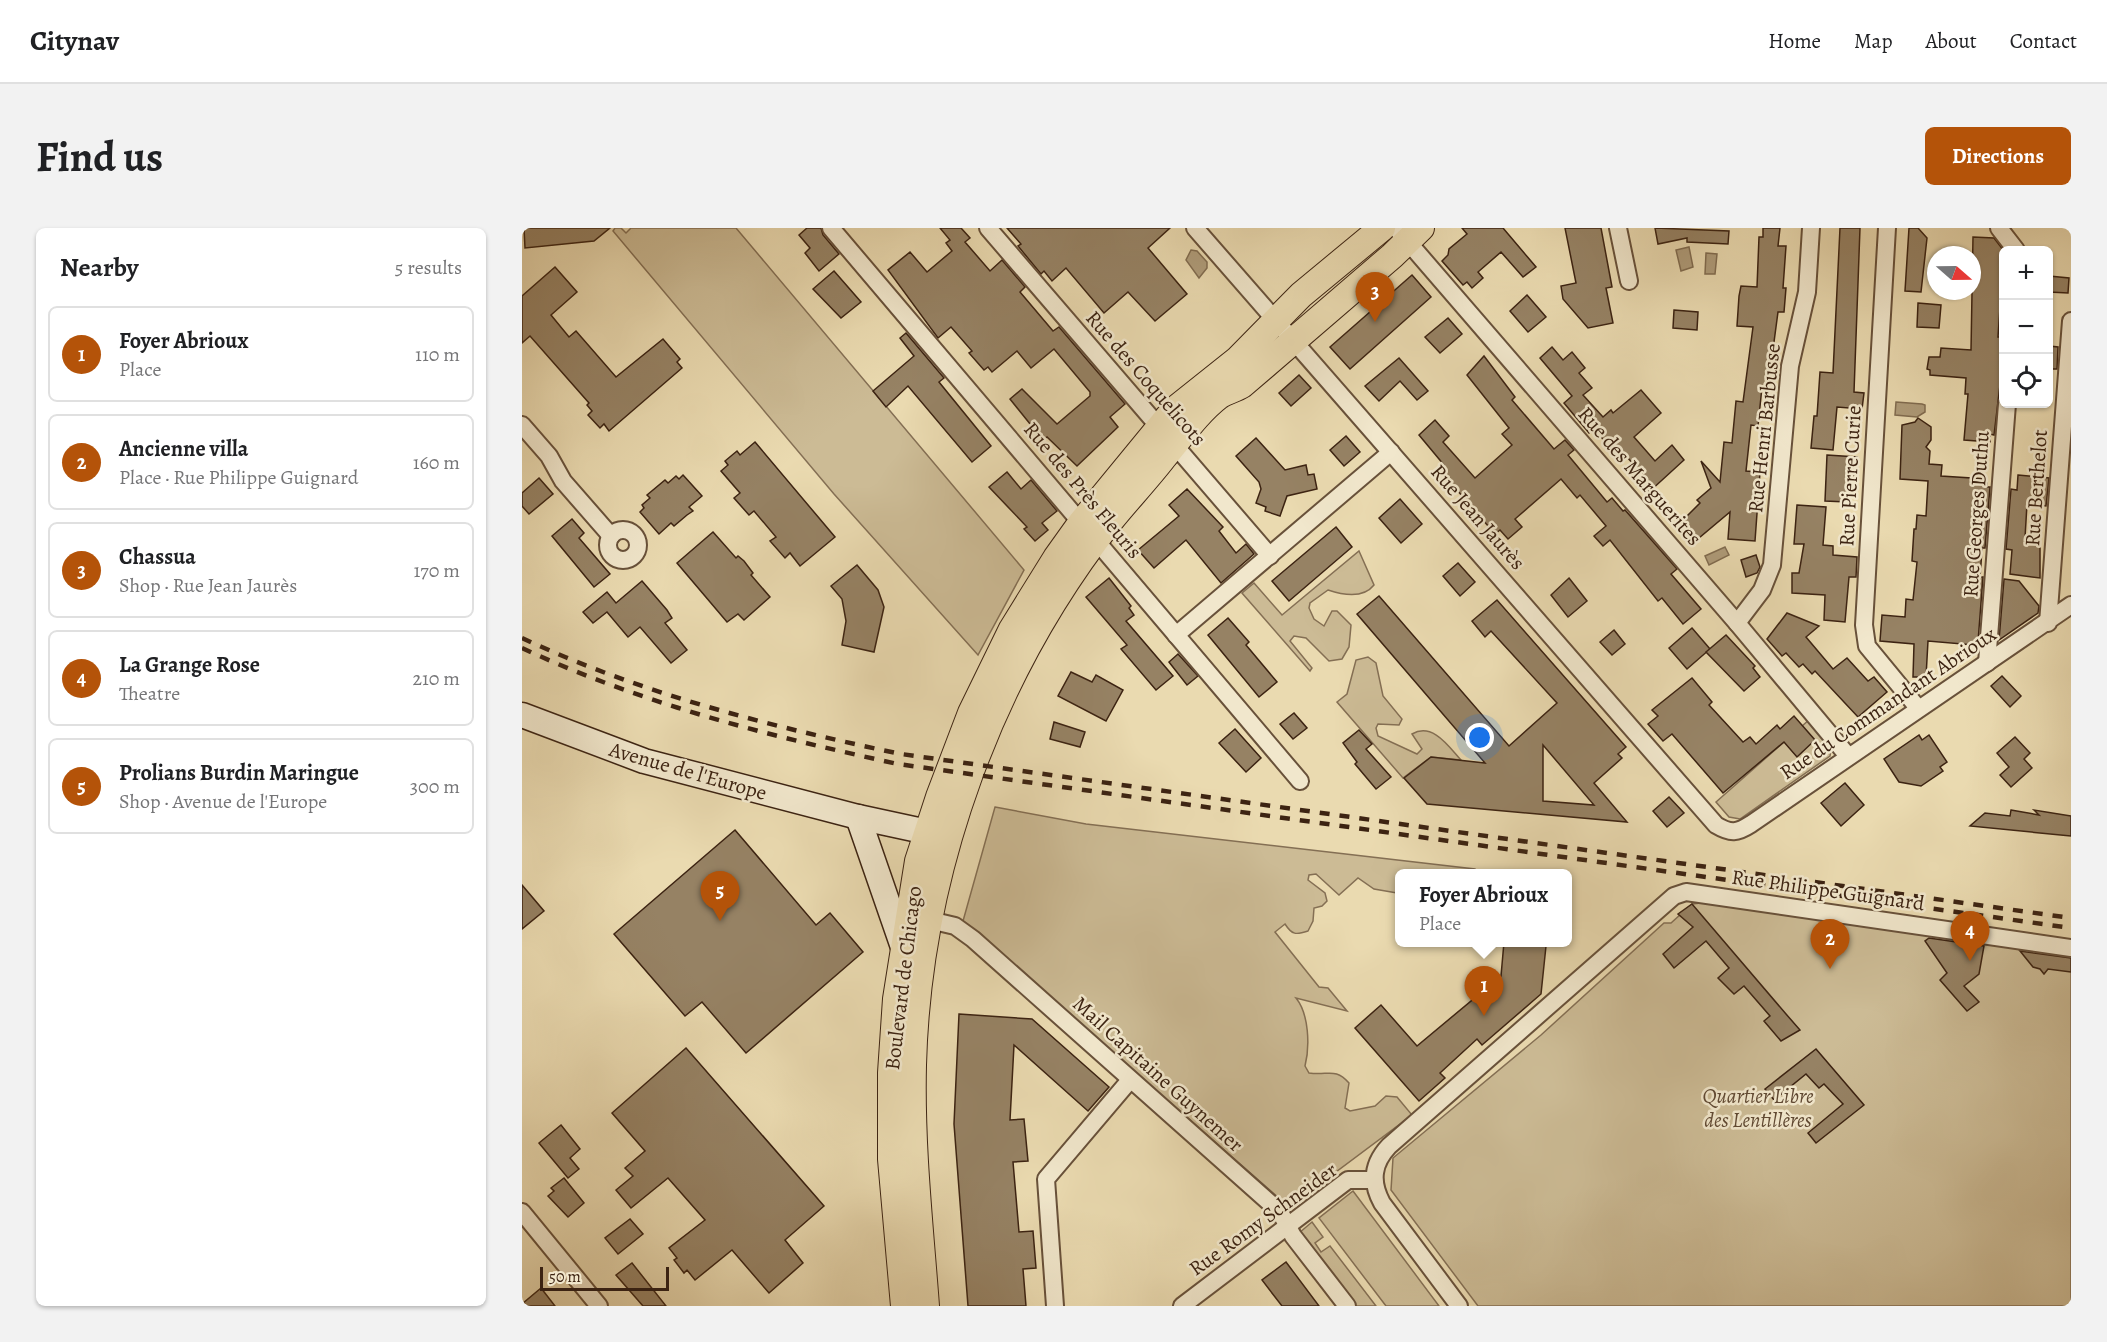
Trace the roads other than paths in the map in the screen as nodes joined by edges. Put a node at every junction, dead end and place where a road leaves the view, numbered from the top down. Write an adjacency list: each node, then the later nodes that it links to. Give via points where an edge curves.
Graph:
1 (831, 228): 19 (street, Rue des Près Fleuris)
2 (988, 228): 17 (street, Rue des Coquelicots)
3 (1195, 228): 12 (street, Rue Jean Jaurès)
4 (1382, 228): 12 (main road)
5 (1618, 228): 11 (street)
6 (1811, 228): 23 (street, Rue Henri Barbusse, via 1808,292 1790,366 1772,565 1762,590)
7 (1887, 228): 27 (street, Rue Pierre Curie, via 1864,625 1868,646)
8 (1999, 228): 10 (street)
9 (1408, 232): 14 (main road); 23 (street, Rue des Marguerites)
10 (2013, 246)
11 (1629, 280)
12 (1275, 320): 14 (street, Rue Jean Jaurès); 17 (main road, via 1237,360 1191,394)
13 (2071, 321): 24 (street, Rue Berthelot)
14 (1293, 340): 17 (main road, via 1239,388 1219,396); 18 (street, Rue Jean Jaurès)
15 (2007, 408): 26 (street, Rue Georges Duthu)
16 (522, 425): 20 (street, via 549,456 563,481)
17 (1167, 437): 19 (main road, Boulevard de Chicago); 21 (street, Rue des Coquelicots)
18 (1391, 452): 21 (street); 32 (street, Rue Jean Jaurès, via 1716,825)
19 (1088, 531): 25 (street, Rue des Près Fleuris); 33 (main road, Boulevard de Chicago, via 1012,629 971,713)
20 (611, 536)
21 (1270, 556): 25 (street)
22 (2071, 605): 24 (street, Rue du Commandant Abrioux)
23 (1737, 623): 29 (street, Rue des Marguerites)
24 (2048, 623): 26 (street, Rue du Commandant Abrioux)
25 (1176, 635): 30 (street, Rue des Près Fleuris)
26 (1988, 663): 27 (street, Rue du Commandant Abrioux)
27 (1918, 708): 29 (street, Rue du Commandant Abrioux)
28 (522, 715): 31 (main road, Avenue de l'Europe, via 644,761)
29 (1848, 756): 32 (street, Rue du Commandant Abrioux, via 1738,832)
30 (1300, 781)
31 (858, 817): 33 (main road, Avenue de l'Europe); 35 (main road)
32 (1729, 832)
33 (938, 834): 34 (main road, Boulevard de Chicago)
34 (919, 918): 35 (main road, Boulevard de Chicago); 37 (street, Mail Capitaine Guynemer, via 955,926 973,939); 43 (main road, Boulevard de Chicago, via 913,1132)
35 (903, 947): 42 (main road, Boulevard de Chicago, via 893,1039 891,1159)
36 (2071, 948): 38 (street, Rue Philippe Guignard, via 1686,892 1674,896 1651,915 1389,1146 1376,1163)
37 (1130, 1080): 40 (street, Mail Capitaine Guynemer, via 1280,1212); 44 (street, via 1047,1179)
38 (1374, 1180): 40 (street, Rue Romy Schneider, via 1348,1180); 47 (street, via 1382,1203)
39 (522, 1212): 41 (street)
40 (1288, 1226): 45 (street, Rue Romy Schneider); 46 (street, Mail Capitaine Guynemer)
41 (599, 1306)
42 (904, 1306)
43 (926, 1306)
44 (1055, 1306)
45 (1182, 1306)
46 (1347, 1306)
47 (1459, 1306)

